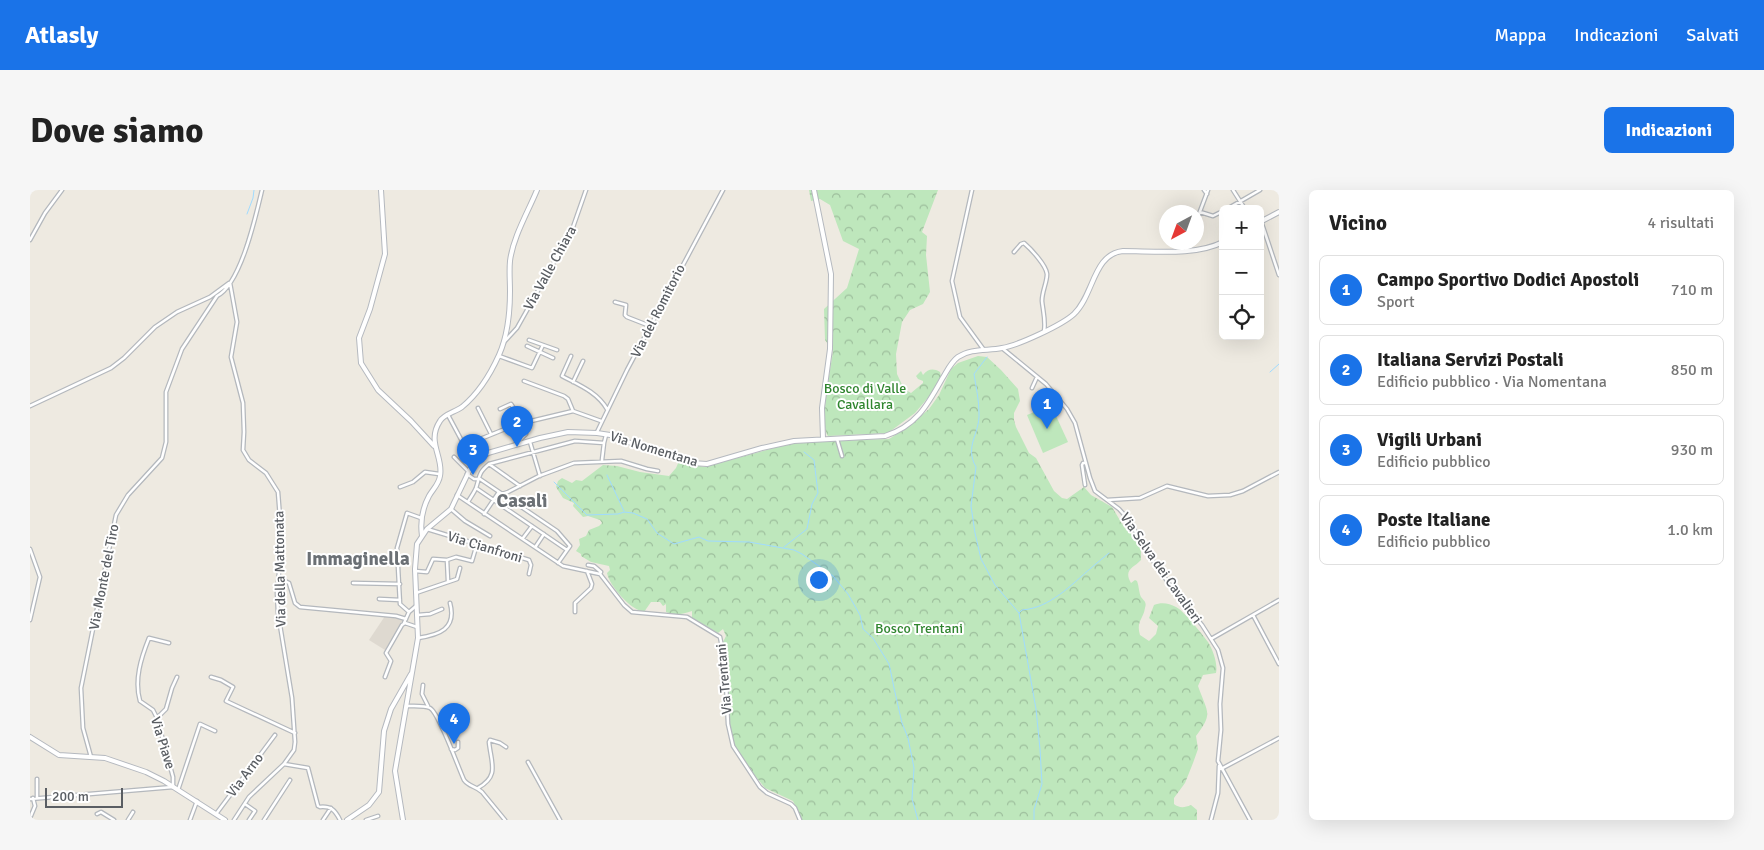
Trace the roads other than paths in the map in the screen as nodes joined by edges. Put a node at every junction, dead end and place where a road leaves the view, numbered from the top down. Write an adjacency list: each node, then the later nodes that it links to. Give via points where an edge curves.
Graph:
1 (62, 190): 23 (street)
2 (262, 190): 29 (street, via 246,248)
3 (381, 190): 66 (main road, via 385,253 359,338 360,363 378,390)
4 (538, 190): 33 (main road, via 512,253)
5 (586, 190): 33 (street, Via Valle Chiara, via 568,237 517,328)
6 (723, 190): 31 (street, Via del Romitorio)
7 (814, 190): 61 (main road, via 831,274 830,349 823,390)
8 (972, 190): 39 (street, via 952,281 960,316)
9 (1204, 190): 13 (street)
10 (1208, 190): 13 (street)
11 (1233, 190): 14 (street)
12 (1260, 190): 14 (street)
13 (1207, 194): 15 (street)
14 (1240, 201): 16 (street); 17 (street)
15 (1203, 205)
16 (1234, 205)
17 (1242, 205)
18 (1279, 212): 21 (main road)
19 (1204, 213): 20 (street, via 1214,216)
20 (1219, 213)
21 (1264, 220)
22 (1264, 231): 28 (street)
23 (30, 240)
24 (1219, 244): 25 (main road, Via Nomentana)
25 (1204, 248)
26 (1186, 250): 32 (main road, Via Nomentana, via 1112,254 1100,265 1075,313)
27 (1014, 252): 32 (street, via 1025,243 1046,269 1042,297)
28 (1279, 275)
29 (230, 282): 49 (street, via 210,297 177,312 155,327 111,368); 111 (street, Via della Mattonata, via 237,322 231,357 243,403 242,448 247,458 265,472 278,490 282,542); 152 (street, Via Monte del Tiro, via 217,296 180,356 166,392 166,442 162,458 128,496 116,515 81,688 83,729)
30 (615, 302): 31 (street, via 626,305 627,317)
31 (650, 326): 52 (street, Via del Romitorio)
32 (1044, 332): 37 (main road, Via Nomentana)
33 (505, 340): 41 (main road)
34 (529, 340): 35 (street)
35 (543, 345): 38 (street); 40 (street)
36 (527, 346): 40 (street)
37 (1002, 348): 39 (main road, Via Nomentana); 45 (street, Via Selva dei Cavalieri)
38 (557, 350)
39 (984, 350): 62 (main road, Via Nomentana, via 956,359 925,410 896,432 878,437)
40 (540, 352): 41 (street, via 532,368); 43 (street)
41 (499, 356): 54 (main road, via 478,391)
42 (572, 356): 47 (street, via 562,376)
43 (553, 358)
44 (583, 361): 47 (street)
45 (1036, 376): 48 (street); 73 (street, Via Selva dei Cavalieri, via 1072,417)
46 (524, 381): 53 (street, via 564,396)
47 (573, 382): 52 (street, via 602,400)
48 (1032, 388)
49 (30, 406)
50 (478, 408): 59 (street)
51 (500, 409): 56 (street, via 511,404)
52 (607, 409): 55 (street, Via del Romitorio)
53 (573, 411): 55 (street); 56 (street)
54 (448, 415): 64 (street); 66 (main road, via 436,427)
55 (601, 421): 58 (street, Via del Romitorio)
56 (525, 425): 67 (street, via 526,434)
57 (505, 429): 59 (street)
58 (597, 433): 60 (main road, Via Nomentana); 63 (main road, Via Nomentana, via 568,432)
59 (491, 434): 72 (street, via 468,444)
60 (606, 434): 61 (main road, Via Nomentana, via 699,465 790,442); 65 (street)
61 (823, 439): 62 (main road, Via Nomentana)
62 (838, 439): 69 (street)
63 (530, 442): 67 (main road, Via Nomentana); 68 (street)
64 (463, 443)
65 (604, 443): 68 (street, via 575,442); 71 (street)
66 (434, 446): 78 (main road)
67 (514, 447): 72 (main road, Via Nomentana, via 488,453)
68 (532, 452): 74 (street); 79 (street)
69 (842, 456)
70 (454, 458): 77 (street)
71 (602, 461): 75 (street, via 621,461); 79 (street, via 574,463)
72 (476, 462): 77 (main road, Via Nomentana)
73 (1086, 463): 81 (street, via 1082,465); 88 (street, Via Selva dei Cavalieri, via 1094,489)
74 (489, 464): 80 (street); 82 (street)
75 (658, 471)
76 (1279, 472): 88 (street, via 1230,496 1208,496 1167,486 1140,498)
77 (467, 473): 80 (street); 86 (main road, Via Nomentana)
78 (441, 474): 83 (street, via 424,472 413,482); 92 (main road)
79 (540, 476): 82 (street)
80 (477, 479): 84 (street); 85 (street)
81 (1085, 485)
82 (520, 486): 85 (street)
83 (400, 487)
84 (476, 488): 87 (street); 89 (street)
85 (500, 493): 87 (street); 102 (street, via 557,531 569,543)
86 (457, 496): 89 (street); 90 (main road, Via Nomentana)
87 (494, 500): 91 (street); 93 (street)
88 (1106, 500): 131 (street, Via Selva dei Cavalieri, via 1130,520 1147,552)
89 (468, 502): 91 (street)
90 (451, 509): 94 (main road, Via Nomentana); 97 (street)
91 (484, 514): 98 (street)
92 (421, 518): 96 (main road); 114 (street, via 407,512 398,543)
93 (532, 526): 95 (street); 98 (street)
94 (427, 529): 96 (main road, Via Nomentana); 99 (street, Via Cianfroni)
95 (544, 534): 100 (street); 102 (street)
96 (422, 536): 107 (main road, Via Nomentana, via 417,544)
97 (490, 536)
98 (523, 538): 100 (street)
99 (477, 544): 103 (street, via 472,562 456,557); 109 (street, Via Cianfroni, via 529,560)
100 (536, 546): 104 (street)
101 (30, 548): 127 (street, via 40,578)
102 (567, 550): 104 (street)
103 (447, 560): 107 (street, via 433,559 427,572); 112 (street)
104 (558, 562): 108 (street)
105 (588, 565): 110 (street, via 594,566)
106 (460, 568): 112 (street, via 459,578)
107 (415, 571): 115 (main road, Via Nomentana)
108 (588, 571): 110 (street); 123 (street, via 591,588 575,603)
109 (529, 574)
110 (600, 574): 185 (street, Via Trentani, via 632,612 687,617 720,636 733,746 760,787 791,804)
111 (278, 580): 126 (street, via 289,583 295,603 300,607); 145 (street, Via della Mattonata, via 279,622)
112 (448, 581): 115 (street)
113 (353, 583): 114 (street)
114 (400, 584): 117 (street)
115 (416, 593): 120 (main road, Via Nomentana)
116 (379, 599): 117 (street)
117 (400, 600): 122 (street)
118 (1279, 600): 125 (street)
119 (450, 603): 130 (street, via 451,616 444,630 440,634)
120 (417, 605): 122 (street); 124 (main road, Via Nomentana)
121 (442, 609): 124 (street)
122 (409, 612): 126 (street)
123 (575, 612)
124 (418, 615): 129 (main road, Via Nomentana)
125 (1253, 615): 131 (street); 133 (street)
126 (406, 619): 128 (street)
127 (30, 620)
128 (404, 623): 129 (street); 137 (street, via 386,653 391,661)
129 (418, 627): 130 (main road, Via Nomentana)
130 (418, 638): 134 (main road, Via Nomentana)
131 (1211, 639): 155 (street, Via Selva dei Cavalieri, via 1220,653 1223,668)
132 (169, 643): 142 (street, Via Piave, via 150,638 137,677 140,701 153,710)
133 (1279, 664)
134 (413, 667): 139 (main road, Via Nomentana); 180 (main road, via 386,722 379,792 370,805)
135 (177, 677): 142 (street, via 166,709)
136 (211, 677): 145 (street, via 233,687 226,701)
137 (385, 677)
138 (423, 685): 140 (street, via 422,694)
139 (406, 706): 140 (street); 182 (main road, Via Nomentana, via 395,771)
140 (429, 707): 143 (street)
141 (449, 708): 143 (street, via 451,716)
142 (157, 718): 159 (street, Via Piave)
143 (440, 721): 150 (street)
144 (215, 730): 161 (street, via 200,724)
145 (295, 733): 154 (street, Via della Mattonata, via 294,750)
146 (274, 735): 168 (street, Via Arno)
147 (30, 737): 152 (main road, via 57,754)
148 (1279, 738): 156 (street)
149 (458, 742): 150 (street, via 458,748)
150 (450, 748): 160 (street, via 464,780)
151 (506, 748): 160 (street, via 500,742 490,740 494,771)
152 (91, 757): 159 (main road, via 140,769)
153 (528, 762): 184 (street)
154 (284, 764): 164 (street, Via della Mattonata); 165 (street, via 308,768 318,806)
155 (1219, 764): 156 (street, Via Selva dei Cavalieri); 186 (street, via 1218,793)
156 (1221, 769): 187 (street, Via Selva dei Cavalieri)
157 (37, 778): 162 (street)
158 (290, 780): 177 (street)
159 (173, 787): 161 (main road); 162 (street)
160 (478, 788): 183 (street)
161 (178, 790): 163 (main road)
162 (33, 798): 170 (street, via 35,806)
163 (197, 801): 168 (main road); 173 (street)
164 (245, 803): 175 (street, Via della Mattonata); 176 (street, via 256,811)
165 (332, 808): 178 (street); 179 (street)
166 (133, 812): 172 (street)
167 (97, 814): 171 (street, via 101,812)
168 (216, 814): 174 (main road)
169 (378, 816): 181 (street)
170 (30, 818)
171 (114, 820)
172 (128, 820)
173 (190, 820)
174 (225, 820)
175 (234, 820)
176 (249, 820)
177 (264, 820)
178 (323, 820)
179 (340, 820)
180 (347, 820)
181 (366, 820)
182 (403, 820)
183 (505, 820)
184 (560, 820)
185 (800, 820)
186 (1211, 820)
187 (1250, 820)

